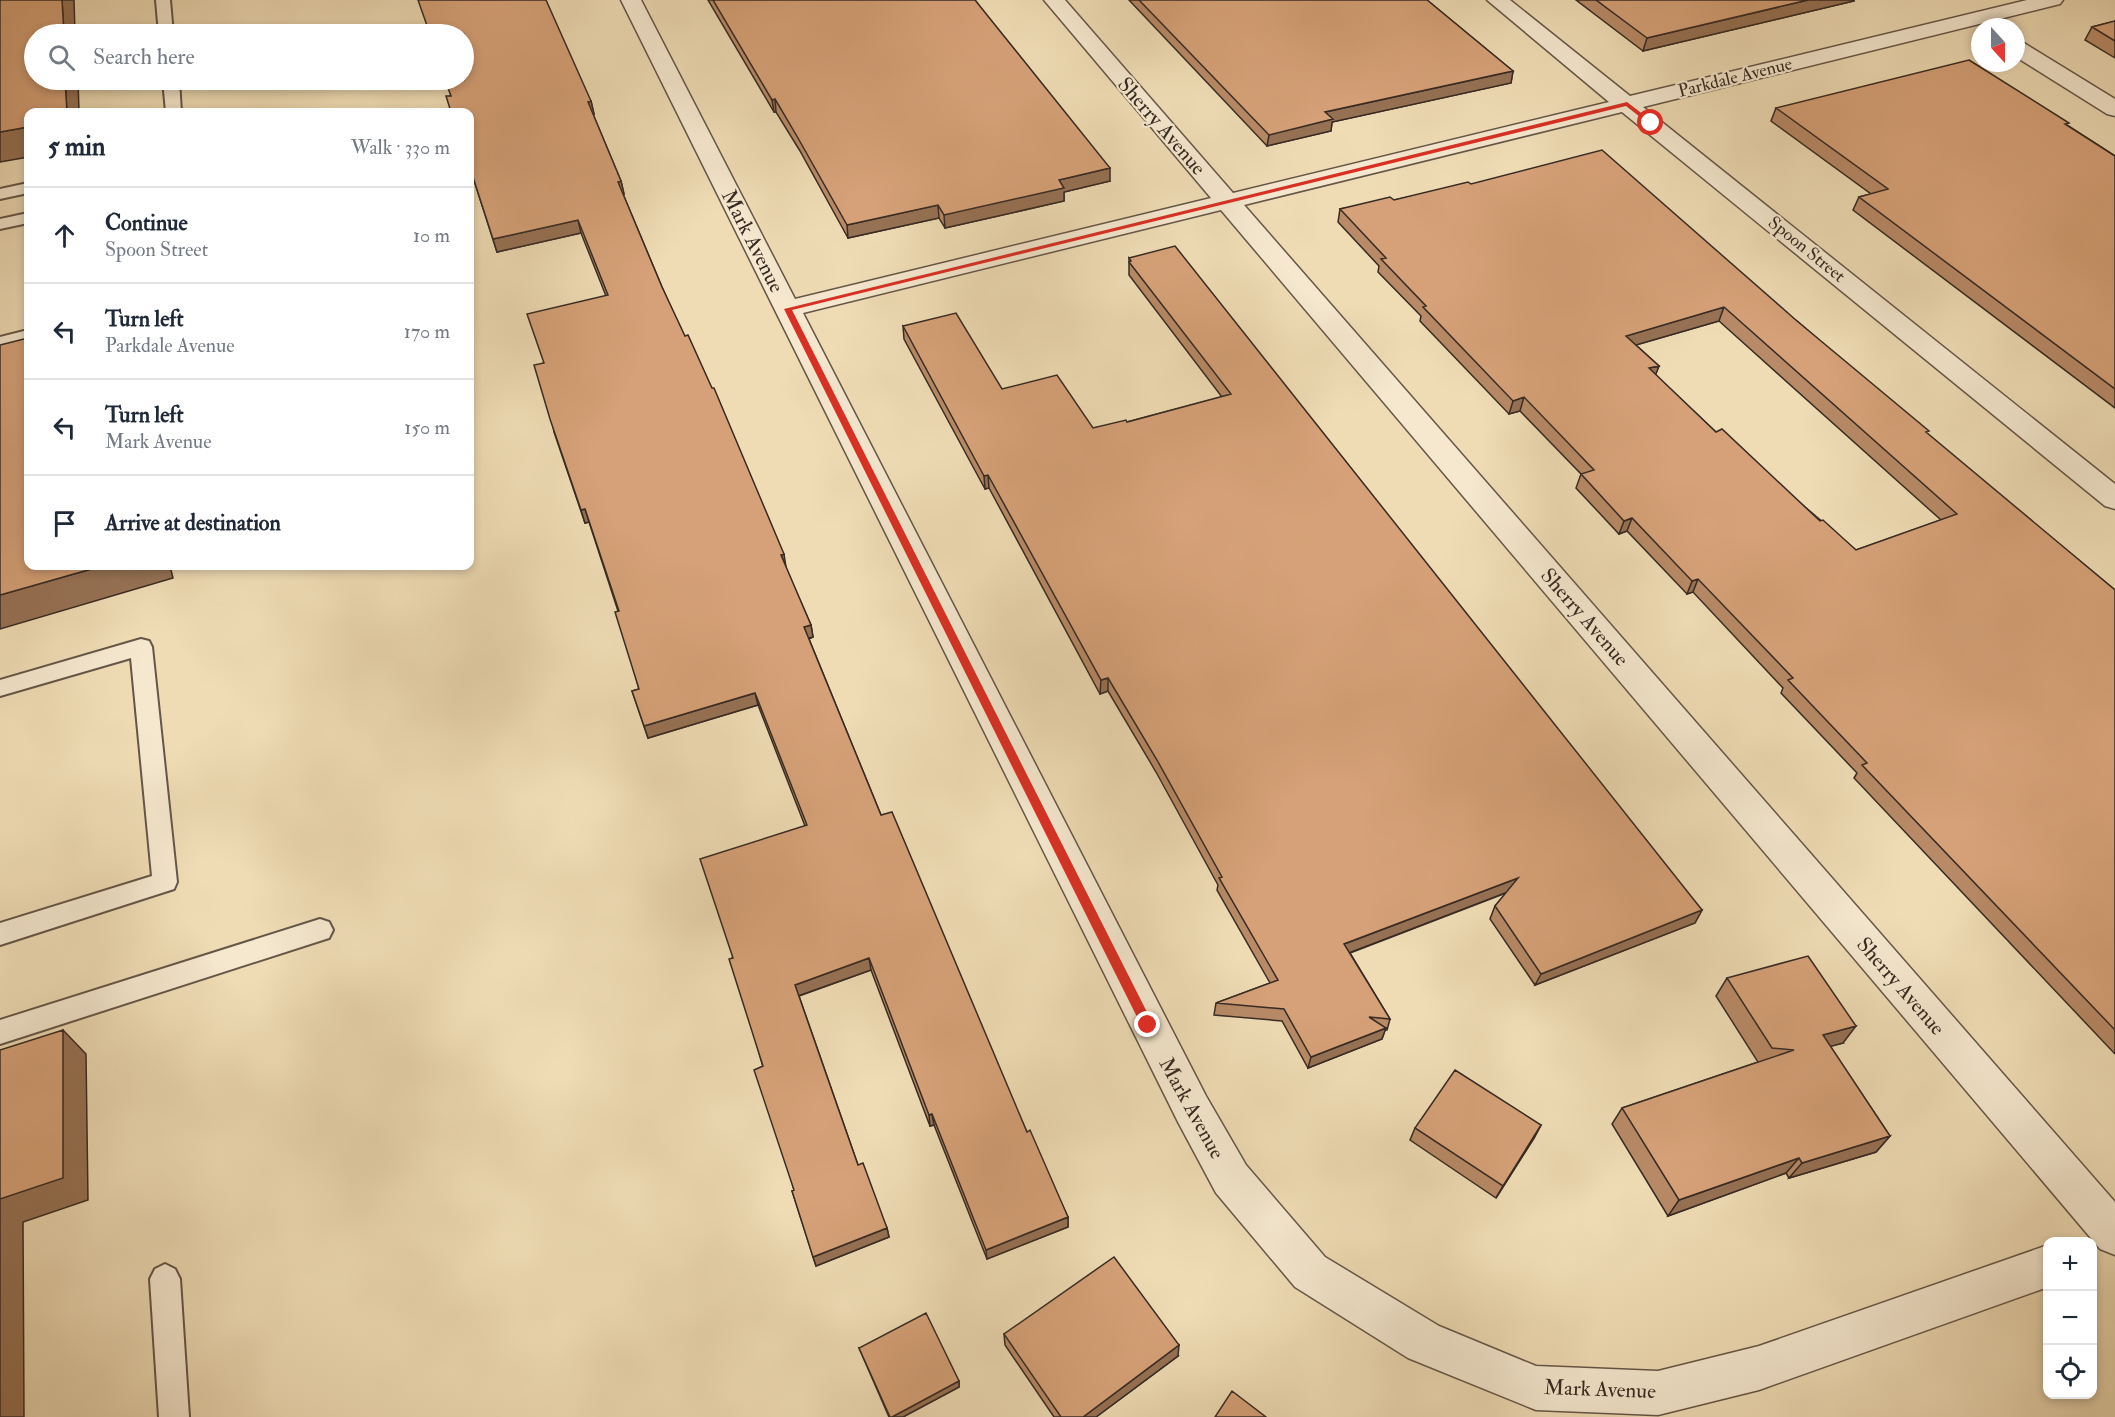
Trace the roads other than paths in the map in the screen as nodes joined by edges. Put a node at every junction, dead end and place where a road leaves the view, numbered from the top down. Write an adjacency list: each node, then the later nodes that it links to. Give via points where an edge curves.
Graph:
1 (163, 0): 9 (lane)
2 (631, 0): 21 (street, Mark Avenue)
3 (1054, 0): 18 (street, Sherry Avenue)
4 (1497, 0): 13 (street, Spoon Street)
5 (2054, 0): 7 (street, Parkdale Avenue)
6 (1943, 3): 8 (street)
7 (1993, 18)
8 (1971, 20)
9 (165, 24)
10 (1971, 24): 13 (street, Parkdale Avenue)
11 (2025, 54): 15 (street)
12 (172, 90): 14 (lane)
13 (1627, 104): 18 (street, Parkdale Avenue); 24 (street, Spoon Street)
14 (174, 108)
15 (2115, 109)
16 (24, 189): 17 (lane)
17 (0, 194)
18 (1226, 201): 21 (street, Parkdale Avenue); 29 (street, Sherry Avenue)
19 (24, 219): 20 (lane)
20 (0, 224)
21 (788, 309): 32 (street, Mark Avenue, via 1192,1109 1231,1179 1310,1272 1424,1342 1536,1388 1658,1394 1760,1368)
22 (24, 337): 23 (lane)
23 (0, 343)
24 (2115, 499)
25 (0, 688): 27 (lane, via 141,647 165,882)
26 (320, 930): 28 (lane)
27 (0, 934)
28 (0, 1032)
29 (2115, 1234)
30 (2115, 1241): 31 (street)
31 (2097, 1247)
32 (2043, 1268)
33 (165, 1279): 34 (lane)
34 (174, 1417)

